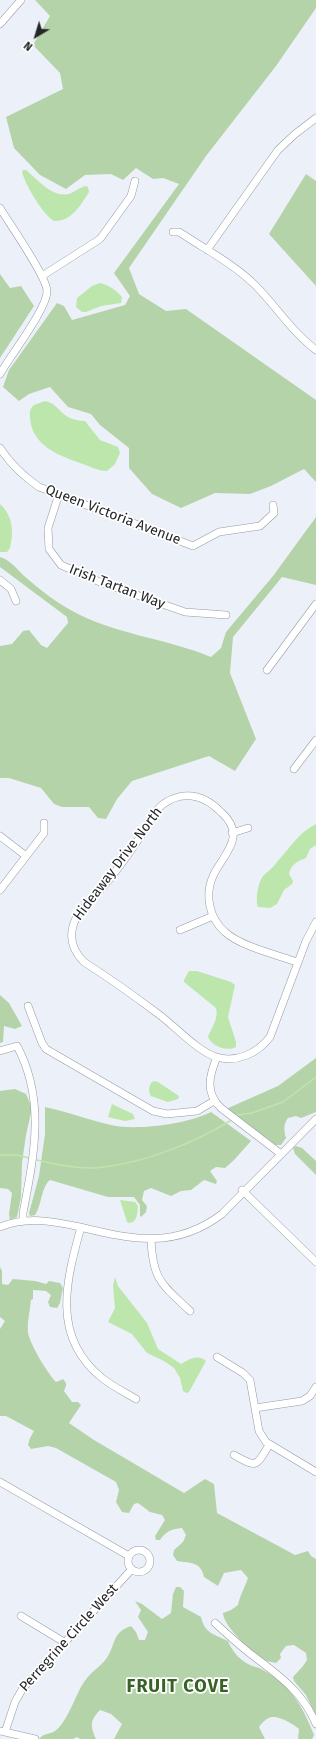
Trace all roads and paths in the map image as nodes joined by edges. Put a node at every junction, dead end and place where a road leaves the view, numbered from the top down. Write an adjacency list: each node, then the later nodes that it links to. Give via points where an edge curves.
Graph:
1 (21, 0): 2 (street)
2 (0, 24)
3 (316, 118): 7 (street, via 278,150)
4 (134, 181): 8 (street, via 131,196 100,239)
5 (0, 208): 8 (street)
6 (174, 232): 7 (street, via 183,234)
7 (207, 250): 9 (street, via 254,284)
8 (42, 276): 10 (street, via 47,291 42,309)
9 (316, 350)
10 (0, 374)
11 (0, 448): 12 (street, Queen Victoria Avenue, via 23,476 39,487)
12 (59, 494): 13 (street, Queen Victoria Avenue, via 194,546 219,532 260,526 274,513); 17 (street, Irish Tartan Way, via 48,528 49,549 61,565 100,582 185,612)
13 (273, 505)
14 (0, 580): 15 (street, via 11,589)
15 (16, 601)
16 (316, 604): 18 (street)
17 (226, 615)
18 (267, 670)
19 (316, 740): 20 (street)
20 (294, 770)
21 (44, 823): 25 (street, via 44,833)
22 (248, 828): 23 (street)
23 (232, 832): 27 (street, via 229,852 210,883 208,900); 33 (street, Hideaway Drive North, via 227,817 203,799 182,796 167,802 157,810 122,863 77,917 72,933 75,950 84,962 158,1013 204,1052)
24 (0, 836): 25 (street)
25 (26, 856): 26 (street)
26 (0, 890)
27 (213, 916): 29 (street); 30 (street, via 232,938)
28 (316, 922): 30 (street)
29 (180, 930)
30 (297, 962): 33 (street, via 273,1031 265,1043 254,1052 240,1058)
31 (28, 1006): 34 (street, via 46,1049 153,1111 167,1114 197,1112)
32 (0, 1051): 38 (street, via 17,1046 30,1077 35,1102 36,1137 22,1213)
33 (217, 1057): 34 (street, via 209,1080)
34 (214, 1101): 36 (street)
35 (316, 1119): 36 (street)
36 (281, 1154): 37 (street)
37 (243, 1191): 41 (street, via 222,1214 204,1227 183,1235); 42 (street)
38 (23, 1221): 39 (street); 40 (street, via 45,1220)
39 (0, 1227)
40 (81, 1227): 41 (street); 46 (street, via 66,1292 66,1313 71,1334 81,1355 94,1371)
41 (151, 1240): 43 (street, via 152,1263 157,1277)
42 (316, 1262)
43 (190, 1311)
44 (217, 1357): 47 (street, via 247,1376)
45 (316, 1387): 47 (street, via 310,1396 302,1400)
46 (136, 1399)
47 (255, 1408): 48 (street, via 259,1431)
48 (269, 1445): 49 (street, via 259,1461 254,1464); 50 (street)
49 (234, 1455)
50 (316, 1472)
51 (0, 1482): 52 (street)
52 (129, 1556): 53 (street, via 128,1562); 53 (street, Perregrine Circle West, via 137,1550 146,1553 149,1560 146,1568 137,1572)
53 (132, 1569): 56 (street, Perregrine Circle West)
54 (21, 1616): 56 (street)
55 (215, 1623): 57 (street, via 295,1689)
56 (64, 1642): 58 (street, Perregrine Circle West, via 18,1695)
57 (316, 1724)
58 (3, 1732): 59 (street)
59 (35, 1739)

